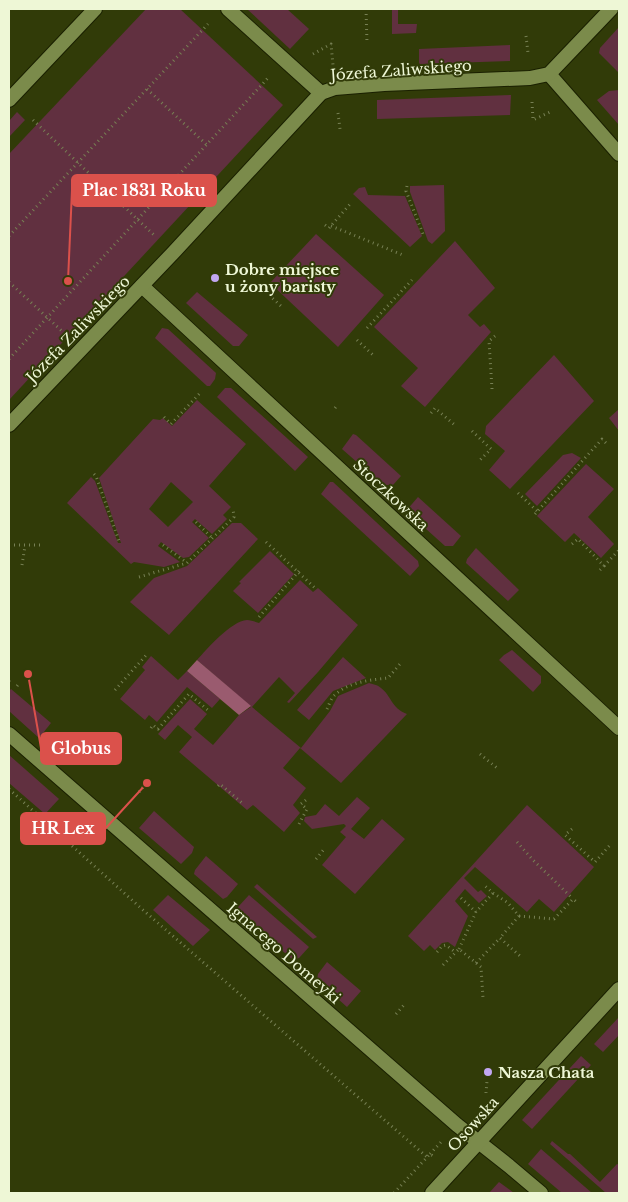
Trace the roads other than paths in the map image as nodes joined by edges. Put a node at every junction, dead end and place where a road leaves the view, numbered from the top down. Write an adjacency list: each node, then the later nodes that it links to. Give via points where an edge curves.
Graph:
1 (95, 9): 6 (street)
2 (228, 9): 5 (street)
3 (611, 9): 4 (street)
4 (549, 74): 5 (street, Józefa Zaliwskiego, via 530,78 335,88); 7 (street)
5 (321, 93): 8 (street, Józefa Zaliwskiego)
6 (9, 100)
7 (619, 154)
8 (142, 286): 9 (street, Józefa Zaliwskiego); 10 (street, Stoczkowska)
9 (9, 425)
10 (619, 728)
11 (9, 734): 13 (street, Ignacego Domeyki)
12 (619, 989): 13 (street, Osowska)
13 (479, 1142): 14 (street, Osowska); 15 (street, Ignacego Domeyki)
14 (432, 1193)
15 (540, 1193)

